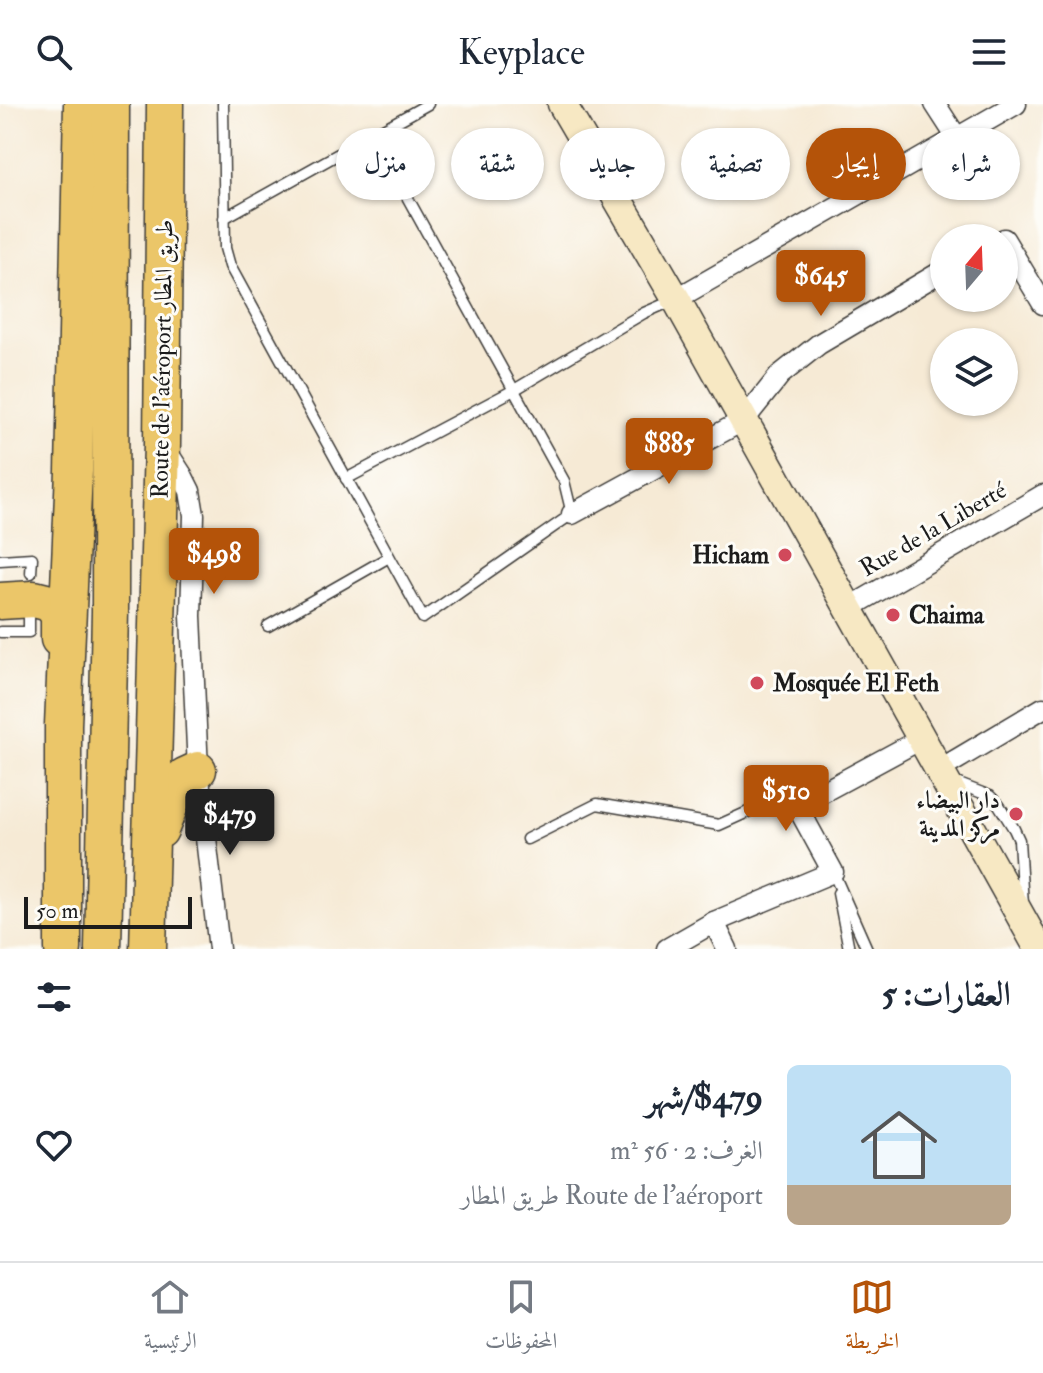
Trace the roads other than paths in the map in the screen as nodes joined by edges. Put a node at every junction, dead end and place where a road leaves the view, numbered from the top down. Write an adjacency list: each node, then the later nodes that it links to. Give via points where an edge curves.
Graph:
1 (82, 104): 23 (highway)
2 (111, 104): 47 (highway, Route de l'aéroport طريق المطار)
3 (165, 104): 22 (highway, Route de l'aéroport طريق المطار)
4 (223, 104): 15 (lane)
5 (428, 104): 9 (lane)
6 (562, 104): 18 (main road)
7 (935, 104): 10 (street)
8 (1016, 104): 11 (street)
9 (385, 128)
10 (951, 128)
11 (974, 128)
12 (336, 156): 15 (lane)
13 (922, 158): 18 (street)
14 (409, 200): 20 (lane)
15 (224, 218): 24 (lane, via 230,266)
16 (1018, 264): 19 (street)
17 (930, 278): 21 (street, via 819,344 780,375)
18 (676, 299): 20 (lane); 21 (main road)
19 (1043, 304)
20 (514, 390): 24 (lane); 26 (lane, via 564,481)
21 (744, 420): 26 (street); 30 (main road)
22 (162, 444): 37 (street, via 190,491 194,515 191,616); 42 (highway, Route de l'aéroport طريق المطار)
23 (74, 471): 29 (highway, via 64,499 61,575 42,588); 35 (highway)
24 (346, 479): 27 (lane)
25 (1043, 495): 30 (street, Rue de la Liberté)
26 (572, 514): 27 (lane, via 423,618)
27 (389, 557): 32 (lane)
28 (0, 560): 29 (lane, via 32,558)
29 (16, 581)
30 (849, 608): 36 (main road)
31 (15, 609): 33 (lane, via 29,632); 35 (highway, via 42,600 59,615 57,706)
32 (268, 626)
33 (0, 632)
34 (1043, 708): 38 (street)
35 (63, 725): 39 (highway)
36 (921, 739): 38 (main road); 40 (street)
37 (198, 770): 42 (highway, via 176,787); 49 (street)
38 (941, 774): 54 (main road)
39 (62, 793): 45 (highway, via 52,825); 46 (highway)
40 (797, 806): 41 (lane, via 781,797 719,825 597,804); 43 (street)
41 (527, 839)
42 (152, 850): 48 (highway, Route de l'aéroport طريق المطار)
43 (833, 872): 44 (street); 52 (lane); 53 (lane)
44 (714, 922): 50 (street); 51 (street)
45 (44, 949)
46 (63, 949)
47 (103, 949)
48 (148, 949)
49 (219, 949)
50 (667, 949)
51 (727, 949)
52 (849, 949)
53 (867, 949)
54 (1039, 949)

